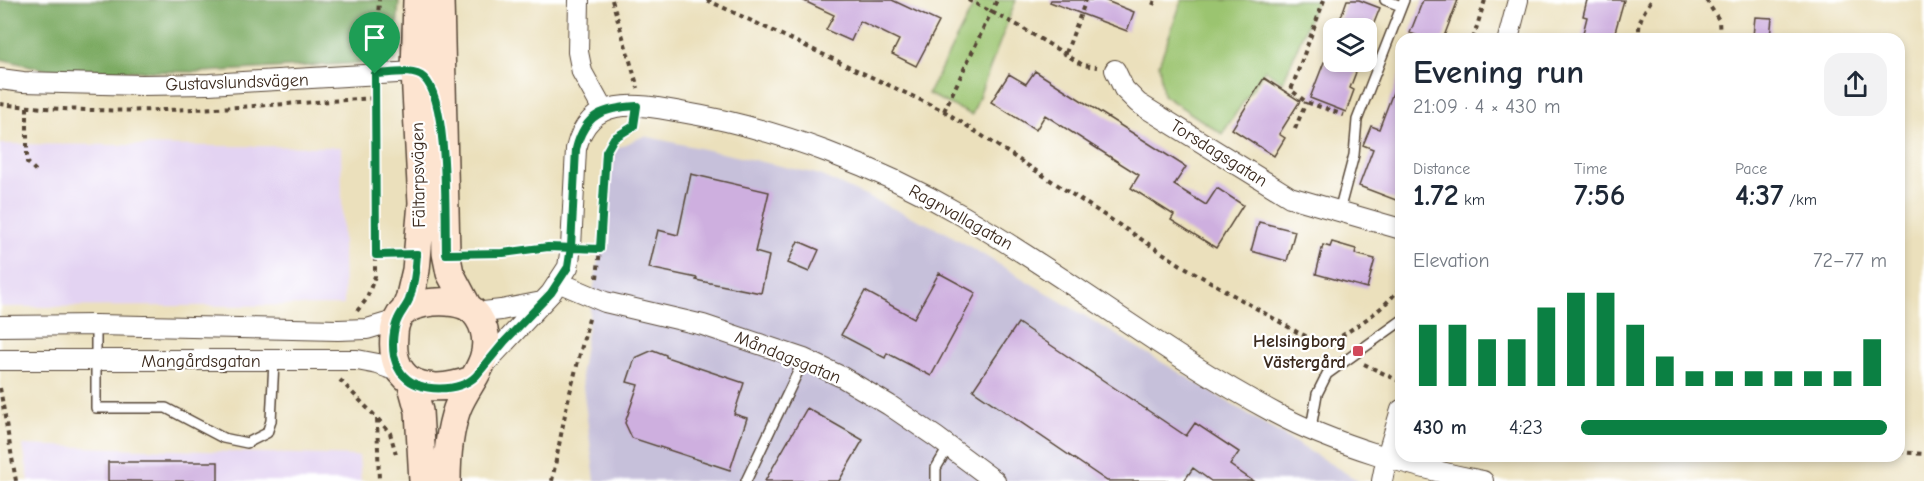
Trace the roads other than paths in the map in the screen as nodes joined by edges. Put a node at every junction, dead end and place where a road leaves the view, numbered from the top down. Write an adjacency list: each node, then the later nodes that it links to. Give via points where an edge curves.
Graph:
1 (417, 0): 9 (main road, Fältarpsvägen)
2 (440, 0): 12 (main road, Fältarpsvägen)
3 (579, 0): 11 (street, via 578,52 582,72)
4 (1385, 0): 6 (lane)
5 (1518, 0): 7 (street)
6 (1403, 3): 13 (lane, via 1357,120 1354,155)
7 (1510, 33)
8 (1115, 70): 13 (street, Torsdagsgatan, via 1138,103 1290,197)
9 (415, 72): 10 (street, Gustavslundsvägen, via 142,85); 12 (street, via 432,89); 18 (main road, Fältarpsvägen, via 422,203 412,287)
10 (0, 79)
11 (603, 110): 15 (street, via 586,124 579,137 571,247 568,267); 28 (street, Ragnvallagatan, via 637,106 700,115 780,136 892,179 1014,247 1229,388)
12 (442, 123): 17 (main road, Fältarpsvägen, via 446,254 450,273)
13 (1340, 211): 14 (street, Torsdagsgatan)
14 (1395, 227)
15 (558, 282): 16 (street); 22 (street, Måndagsgatan, via 594,298 703,325)
16 (542, 302): 17 (street, via 501,310); 26 (street)
17 (472, 310): 18 (main road, via 454,303 431,302 421,303); 26 (main road, via 486,340)
18 (400, 316): 19 (street, Mangårdsgatan, via 367,329 338,330); 27 (main road, via 394,354)
19 (96, 325): 21 (street, Mangårdsgatan); 24 (lane)
20 (1395, 325): 28 (lane, via 1328,374 1317,394)
21 (0, 326)
22 (804, 359): 30 (street, Måndagsgatan, via 889,405); 37 (lane)
23 (0, 360): 24 (street, Mangårdsgatan)
24 (96, 360): 25 (street, Mangårdsgatan); 25 (lane, via 96,408 166,408 223,438 247,443 267,433 271,421)
25 (274, 361): 27 (street, Mangårdsgatan, via 367,361)
26 (476, 375): 27 (main road, via 439,388 420,386); 36 (main road, via 456,411 447,454)
27 (405, 377): 35 (main road, via 419,411)
28 (1311, 428): 31 (street, Ragnvallagatan)
29 (1395, 430): 31 (street)
30 (949, 446): 34 (lane); 40 (street, Måndagsgatan)
31 (1387, 456): 32 (street, Ragnvallagatan); 41 (street)
32 (1395, 458)
33 (1408, 462): 42 (street, Ragnvallagatan)
34 (936, 468): 38 (lane); 39 (lane)
35 (423, 481)
36 (447, 481)
37 (746, 481)
38 (928, 481)
39 (936, 481)
40 (995, 481)
41 (1382, 481)
42 (1484, 481)

